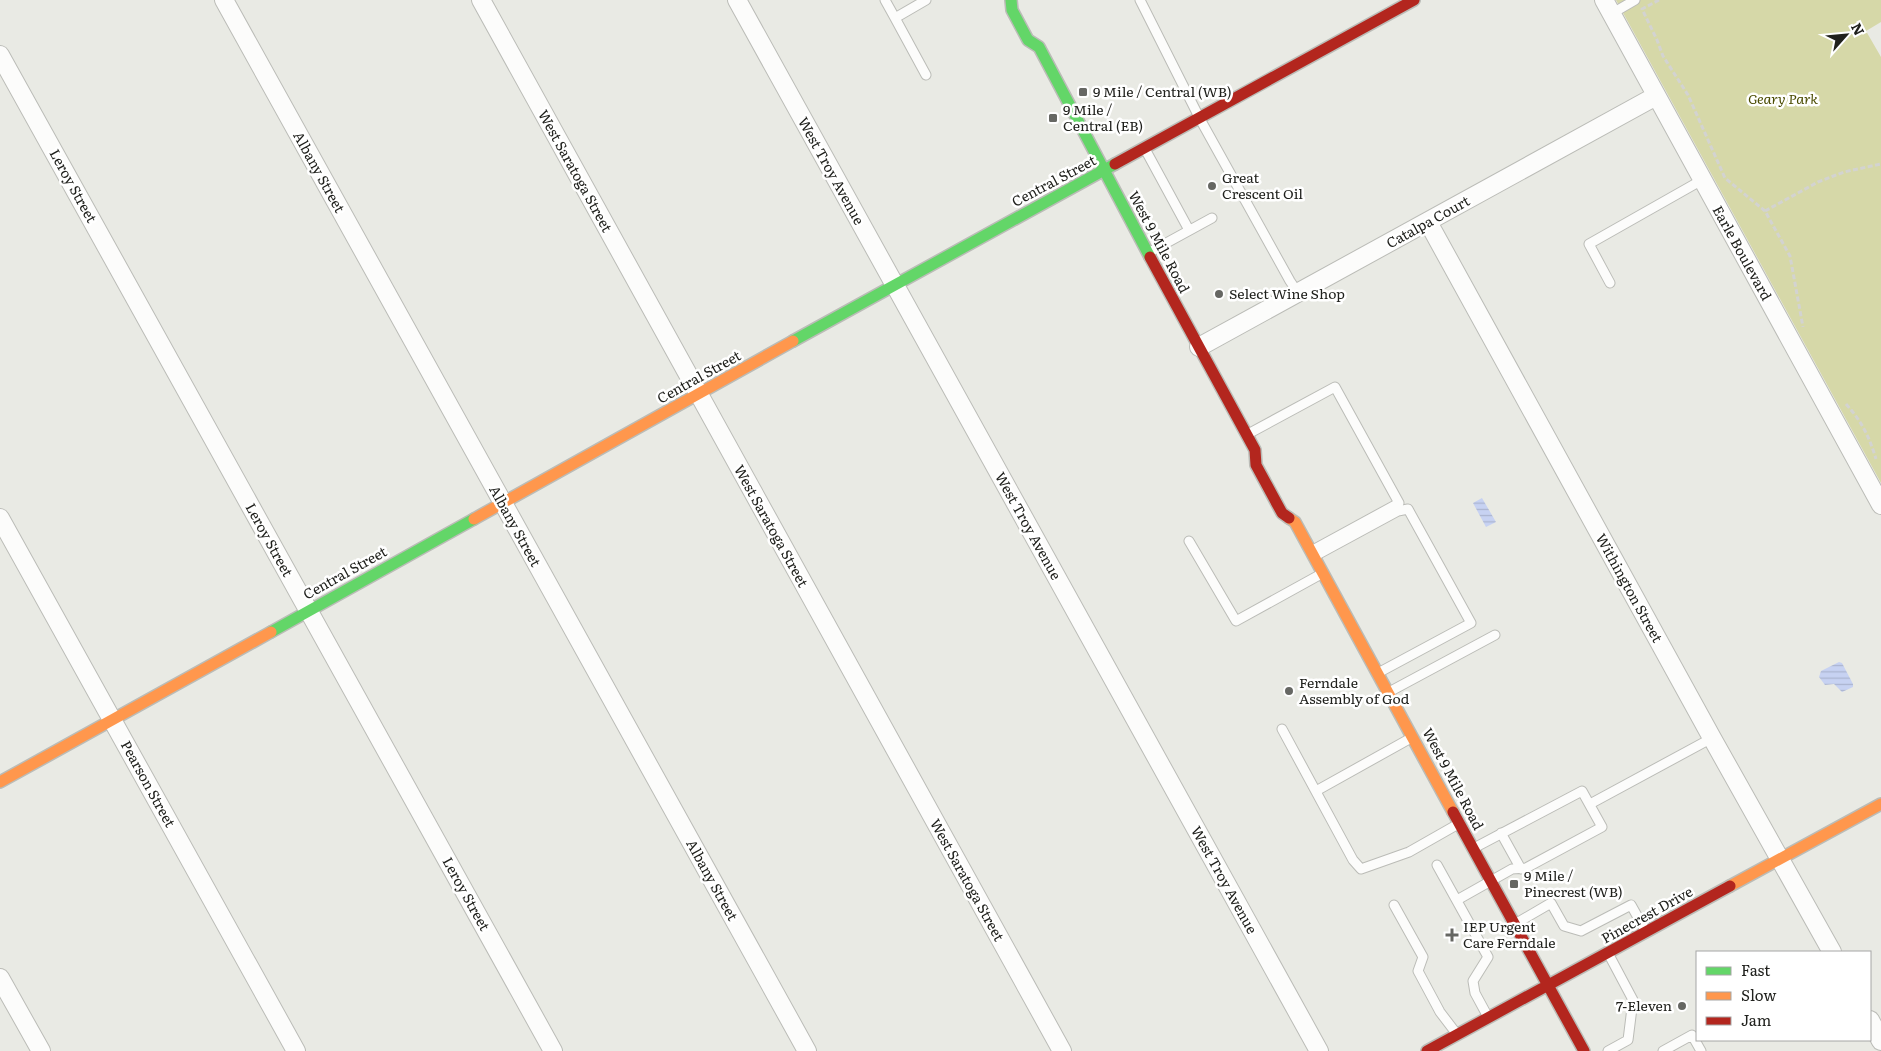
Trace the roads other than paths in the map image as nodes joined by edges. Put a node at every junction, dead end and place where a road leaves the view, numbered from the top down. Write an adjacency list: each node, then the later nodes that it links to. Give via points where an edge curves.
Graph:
1 (224, 0): 33 (street, Albany Street)
2 (481, 0): 29 (street, West Saratoga Street)
3 (736, 0): 26 (street, West Troy Avenue)
4 (885, 0): 11 (lane)
5 (926, 0): 11 (lane)
6 (1011, 0): 13 (street, West 9 Mile Road, via 1012,10 1028,40)
7 (1140, 0): 17 (lane)
8 (1414, 0): 17 (street, Central Street)
9 (1635, 0): 10 (lane)
10 (1607, 7): 16 (street, Earle Boulevard)
11 (895, 18): 15 (lane)
12 (1040, 34): 13 (street)
13 (1039, 47): 19 (street, West 9 Mile Road)
14 (0, 56): 41 (street, Leroy Street)
15 (926, 75)
16 (1656, 96): 20 (street, Earle Boulevard); 22 (street, Catalpa Court)
17 (1200, 118): 18 (street, Central Street); 27 (lane)
18 (1145, 148): 19 (street, Central Street); 23 (lane)
19 (1104, 171): 24 (street, West 9 Mile Road); 26 (street, Central Street)
20 (1702, 180): 25 (lane, via 1589,244); 34 (street, Earle Boulevard)
21 (1212, 218): 23 (lane)
22 (1428, 222): 27 (street, Catalpa Court); 48 (street, Withington Street)
23 (1189, 230): 24 (lane)
24 (1148, 253): 28 (street, West 9 Mile Road)
25 (1610, 283)
26 (894, 285): 29 (street, Central Street); 77 (street, West Troy Avenue)
27 (1298, 293): 28 (street, Catalpa Court)
28 (1199, 348): 30 (street, West 9 Mile Road)
29 (699, 394): 33 (street, Central Street); 76 (street, West Saratoga Street)
30 (1247, 434): 31 (street, West 9 Mile Road); 39 (lane, via 1335,386 1372,453 1399,503)
31 (1256, 450): 32 (street, West 9 Mile Road); 37 (street, West 9 Mile Road, via 1256,465 1274,499 1282,513)
32 (1269, 460)
33 (503, 503): 41 (street, Central Street); 75 (street, Albany Street)
34 (1881, 506)
35 (1296, 507): 37 (street)
36 (0, 518): 45 (street, Pearson Street)
37 (1295, 522): 39 (street, West 9 Mile Road)
38 (1189, 541): 40 (lane, via 1236,621)
39 (1312, 554): 40 (street, West 9 Mile Road); 43 (lane, via 1408,509 1471,623)
40 (1323, 573): 43 (street, West 9 Mile Road)
41 (308, 610): 45 (street, Central Street); 74 (street, Leroy Street)
42 (1495, 635): 44 (lane)
43 (1378, 673): 44 (street, West 9 Mile Road)
44 (1389, 692): 47 (street, West 9 Mile Road)
45 (112, 720): 49 (street, Central Street); 73 (street, Pearson Street)
46 (1282, 729): 50 (lane)
47 (1413, 737): 50 (lane); 53 (street, West 9 Mile Road)
48 (1712, 738): 51 (lane); 56 (street, Withington Street)
49 (0, 782)
50 (1316, 791): 53 (lane, via 1361,869 1409,852)
51 (1590, 804): 54 (lane, via 1582,791); 58 (lane, via 1602,827)
52 (1881, 804): 56 (street, Pinecrest Drive)
53 (1460, 823): 55 (street, West 9 Mile Road)
54 (1501, 833): 55 (lane); 58 (lane)
55 (1474, 848): 59 (street, West 9 Mile Road)
56 (1780, 860): 63 (street, Pinecrest Drive); 64 (street, Withington Street)
57 (1437, 865): 60 (lane)
58 (1521, 869): 59 (lane, via 1512,869)
59 (1491, 881): 60 (lane); 62 (street, West 9 Mile Road)
60 (1457, 900): 68 (lane, via 1488,957 1473,981 1475,993)
61 (1394, 905): 70 (lane, via 1423,957 1418,971 1440,1012)
62 (1514, 924): 63 (lane, via 1551,903 1564,926 1582,931 1631,905); 67 (street, West 9 Mile Road)
63 (1646, 932): 65 (street, Pinecrest Drive)
64 (1831, 951)
65 (1608, 953): 67 (street, Pinecrest Drive); 80 (lane, via 1633,1000 1628,1040)
66 (0, 978): 72 (street)
67 (1549, 986): 68 (street, Pinecrest Drive); 79 (street, West 9 Mile Road)
68 (1488, 1018): 70 (street, Pinecrest Drive)
69 (1871, 1022): 71 (street)
70 (1457, 1035): 78 (street, Pinecrest Drive)
71 (1881, 1040)
72 (41, 1051)
73 (296, 1051)
74 (553, 1051)
75 (807, 1051)
76 (1062, 1051)
77 (1319, 1051)
78 (1427, 1051)
79 (1584, 1051)
80 (1608, 1051)
81 (1663, 1051): 82 (lane, via 1692,1035)
82 (1701, 1051)

